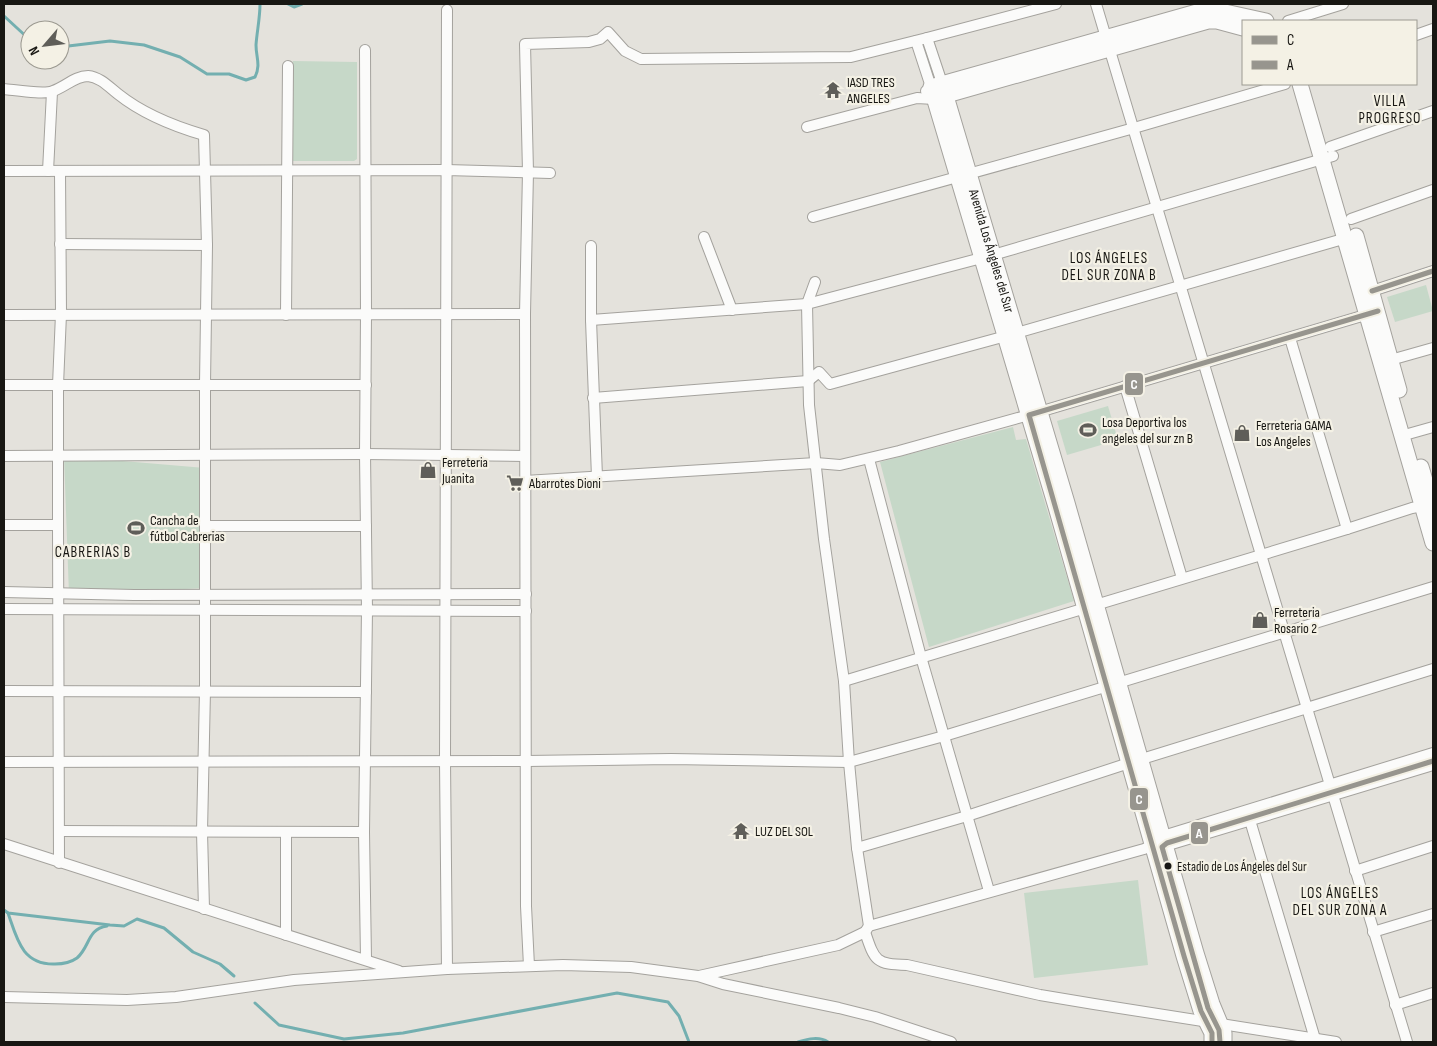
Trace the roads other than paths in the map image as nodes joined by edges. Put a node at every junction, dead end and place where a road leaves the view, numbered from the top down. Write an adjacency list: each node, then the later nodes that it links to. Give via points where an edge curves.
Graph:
1 (1056, 4): 11 (street)
2 (1096, 4): 13 (street)
3 (1343, 4): 7 (street)
4 (447, 10): 26 (street)
5 (1216, 12): 6 (street); 8 (street); 13 (street, via 1204,10)
6 (1260, 20)
7 (1291, 20)
8 (1242, 27)
9 (1433, 29): 10 (street)
10 (1417, 35)
11 (927, 38): 12 (street); 20 (street, Avenida Los Ángeles del Sur)
12 (916, 41): 20 (street, Avenida Los Ángeles del Sur); 33 (street, via 851,57 640,59 625,51 608,32 590,42 524,44)
13 (1109, 43): 20 (street); 24 (street)
14 (365, 50): 31 (street)
15 (288, 66): 30 (street)
16 (1282, 85): 24 (street)
17 (1300, 85): 25 (street)
18 (1311, 85): 25 (street)
19 (4, 89): 21 (street)
20 (938, 91): 23 (street); 35 (street, Avenida Los Ángeles del Sur)
21 (52, 92): 28 (street); 29 (street, via 88,76 101,81 133,106 204,135)
22 (1433, 111): 25 (street)
23 (807, 127)
24 (1134, 128): 35 (street); 37 (street)
25 (1328, 154): 37 (street); 39 (street); 41 (street)
26 (446, 170): 31 (street); 33 (street); 52 (street)
27 (4, 171): 28 (street)
28 (48, 171): 32 (street)
29 (205, 171): 30 (street); 32 (street); 43 (street)
30 (286, 171): 31 (street); 59 (street)
31 (366, 171): 55 (street)
32 (60, 172): 42 (street)
33 (528, 172): 34 (street); 56 (street)
34 (550, 173)
35 (964, 176): 38 (street); 45 (street, Avenida Los Ángeles del Sur)
36 (1433, 190): 39 (street)
37 (1157, 206): 45 (street); 48 (street)
38 (813, 217)
39 (1351, 218): 41 (street)
40 (704, 237): 51 (street)
41 (1351, 237): 48 (street); 49 (street); 53 (street)
42 (60, 244): 43 (street); 54 (street)
43 (207, 245): 58 (street)
44 (591, 246): 60 (street)
45 (988, 256): 50 (street); 61 (street, Avenida Los Ángeles del Sur)
46 (1433, 271): 49 (street)
47 (815, 282): 50 (street)
48 (1181, 285): 61 (street); 65 (street)
49 (1372, 292): 53 (street)
50 (807, 304): 51 (street); 66 (street)
51 (732, 310): 60 (street)
52 (446, 313): 55 (street); 56 (street); 77 (street)
53 (1372, 313): 62 (street); 64 (street)
54 (61, 314): 57 (street); 58 (street); 69 (street)
55 (366, 314): 59 (street); 70 (street)
56 (525, 314): 81 (street)
57 (4, 315)
58 (206, 315): 59 (street); 67 (street)
59 (286, 315)
60 (591, 320): 72 (street)
61 (1011, 335): 66 (street, via 830,384 819,372); 73 (street, Avenida Los Ángeles del Sur)
62 (1290, 338): 65 (street); 91 (street)
63 (1433, 348): 64 (street)
64 (1386, 361): 75 (street)
65 (1203, 363): 71 (street); 93 (street)
66 (808, 380): 72 (street); 83 (street)
67 (205, 384): 69 (street); 70 (street); 78 (street)
68 (4, 385): 69 (street)
69 (58, 385): 80 (street)
70 (366, 385): 76 (street)
71 (1125, 386): 73 (street); 94 (street)
72 (593, 398): 84 (street)
73 (1034, 414): 82 (street); 102 (street, Avenida Los Ángeles del Sur)
74 (1433, 427): 75 (street)
75 (1406, 434): 86 (street)
76 (365, 454): 77 (street); 78 (street); 90 (street)
77 (446, 454): 81 (street); 98 (street)
78 (206, 455): 80 (street); 89 (street)
79 (4, 456): 80 (street)
80 (58, 456): 88 (street)
81 (525, 456): 85 (street)
82 (869, 459): 83 (street, via 840,465); 110 (street)
83 (816, 463): 84 (street); 112 (street)
84 (597, 477): 85 (street)
85 (526, 481): 99 (street)
86 (1430, 505): 91 (street); 92 (street)
87 (4, 525): 88 (street)
88 (58, 525): 97 (street)
89 (205, 526): 90 (street); 101 (street)
90 (366, 526): 100 (street)
91 (1347, 529): 93 (street)
92 (1433, 543)
93 (1260, 556): 94 (street); 109 (street)
94 (1182, 578): 102 (street)
95 (1433, 587): 109 (street)
96 (4, 592): 97 (street)
97 (58, 594): 101 (street); 104 (street)
98 (447, 594): 99 (street); 100 (street); 107 (street)
99 (526, 594): 108 (street)
100 (367, 595): 101 (street); 106 (street)
101 (205, 596): 105 (street)
102 (1090, 607): 110 (street); 113 (street, Avenida Los Ángeles del Sur)
103 (4, 609): 104 (street)
104 (58, 610): 105 (street); 116 (street)
105 (205, 610): 106 (street); 114 (street)
106 (367, 610): 107 (street); 117 (street)
107 (446, 610): 108 (street); 121 (street)
108 (526, 611): 126 (street)
109 (1284, 633): 113 (street); 118 (street)
110 (921, 657): 112 (street); 119 (street)
111 (1433, 669): 118 (street)
112 (844, 681): 127 (street)
113 (1112, 685): 119 (street); 128 (street, Avenida Los Ángeles del Sur)
114 (205, 690): 116 (street); 117 (street); 124 (street)
115 (4, 691): 116 (street)
116 (59, 691): 123 (street)
117 (366, 692): 125 (street)
118 (1306, 708): 128 (street); 130 (street)
119 (944, 736): 127 (street); 132 (street)
120 (1433, 753): 130 (street)
121 (445, 761): 125 (street); 126 (street); 152 (street)
122 (4, 762): 123 (street)
123 (60, 762): 124 (street); 134 (street)
124 (204, 762): 125 (street); 135 (street)
125 (365, 762): 137 (street)
126 (527, 762): 127 (street, via 671,759); 151 (street)
127 (849, 762): 141 (street)
128 (1134, 762): 132 (street); 138 (street, Avenida Los Ángeles del Sur)
129 (1433, 765): 130 (street)
130 (1331, 790): 131 (street); 133 (street); 143 (street)
131 (1247, 810): 133 (street); 138 (street)
132 (967, 816): 141 (street); 144 (street)
133 (1250, 821): 138 (street); 159 (street)
134 (59, 831): 135 (street); 142 (street)
135 (202, 832): 136 (street); 145 (street)
136 (286, 832): 137 (street); 149 (street)
137 (364, 832): 150 (street)
138 (1160, 842): 144 (street); 158 (street, via 1184,956 1201,1009)
139 (4, 844): 142 (street)
140 (1433, 846): 143 (street)
141 (858, 848): 147 (street)
142 (59, 862): 145 (street)
143 (1355, 871): 148 (street)
144 (988, 891): 147 (street)
145 (204, 909): 149 (street)
146 (1433, 914): 148 (street)
147 (866, 929): 154 (street, via 838,945); 158 (street, via 872,952 880,962 1040,995)
148 (1373, 932): 157 (street)
149 (286, 935): 150 (street)
150 (366, 959): 153 (street)
151 (529, 966): 152 (street); 154 (street, via 631,967)
152 (447, 969): 153 (street)
153 (404, 972): 156 (street, via 294,980 176,997 127,1000)
154 (698, 976): 160 (street, via 857,1012)
155 (1433, 993): 157 (street)
156 (4, 997)
157 (1395, 1005): 164 (street)
158 (1214, 1023): 159 (street); 161 (street); 162 (street, via 1224,1033)
159 (1315, 1039): 163 (street)
160 (950, 1042)
161 (1212, 1042)
162 (1224, 1042)
163 (1336, 1042)
164 (1407, 1042)

